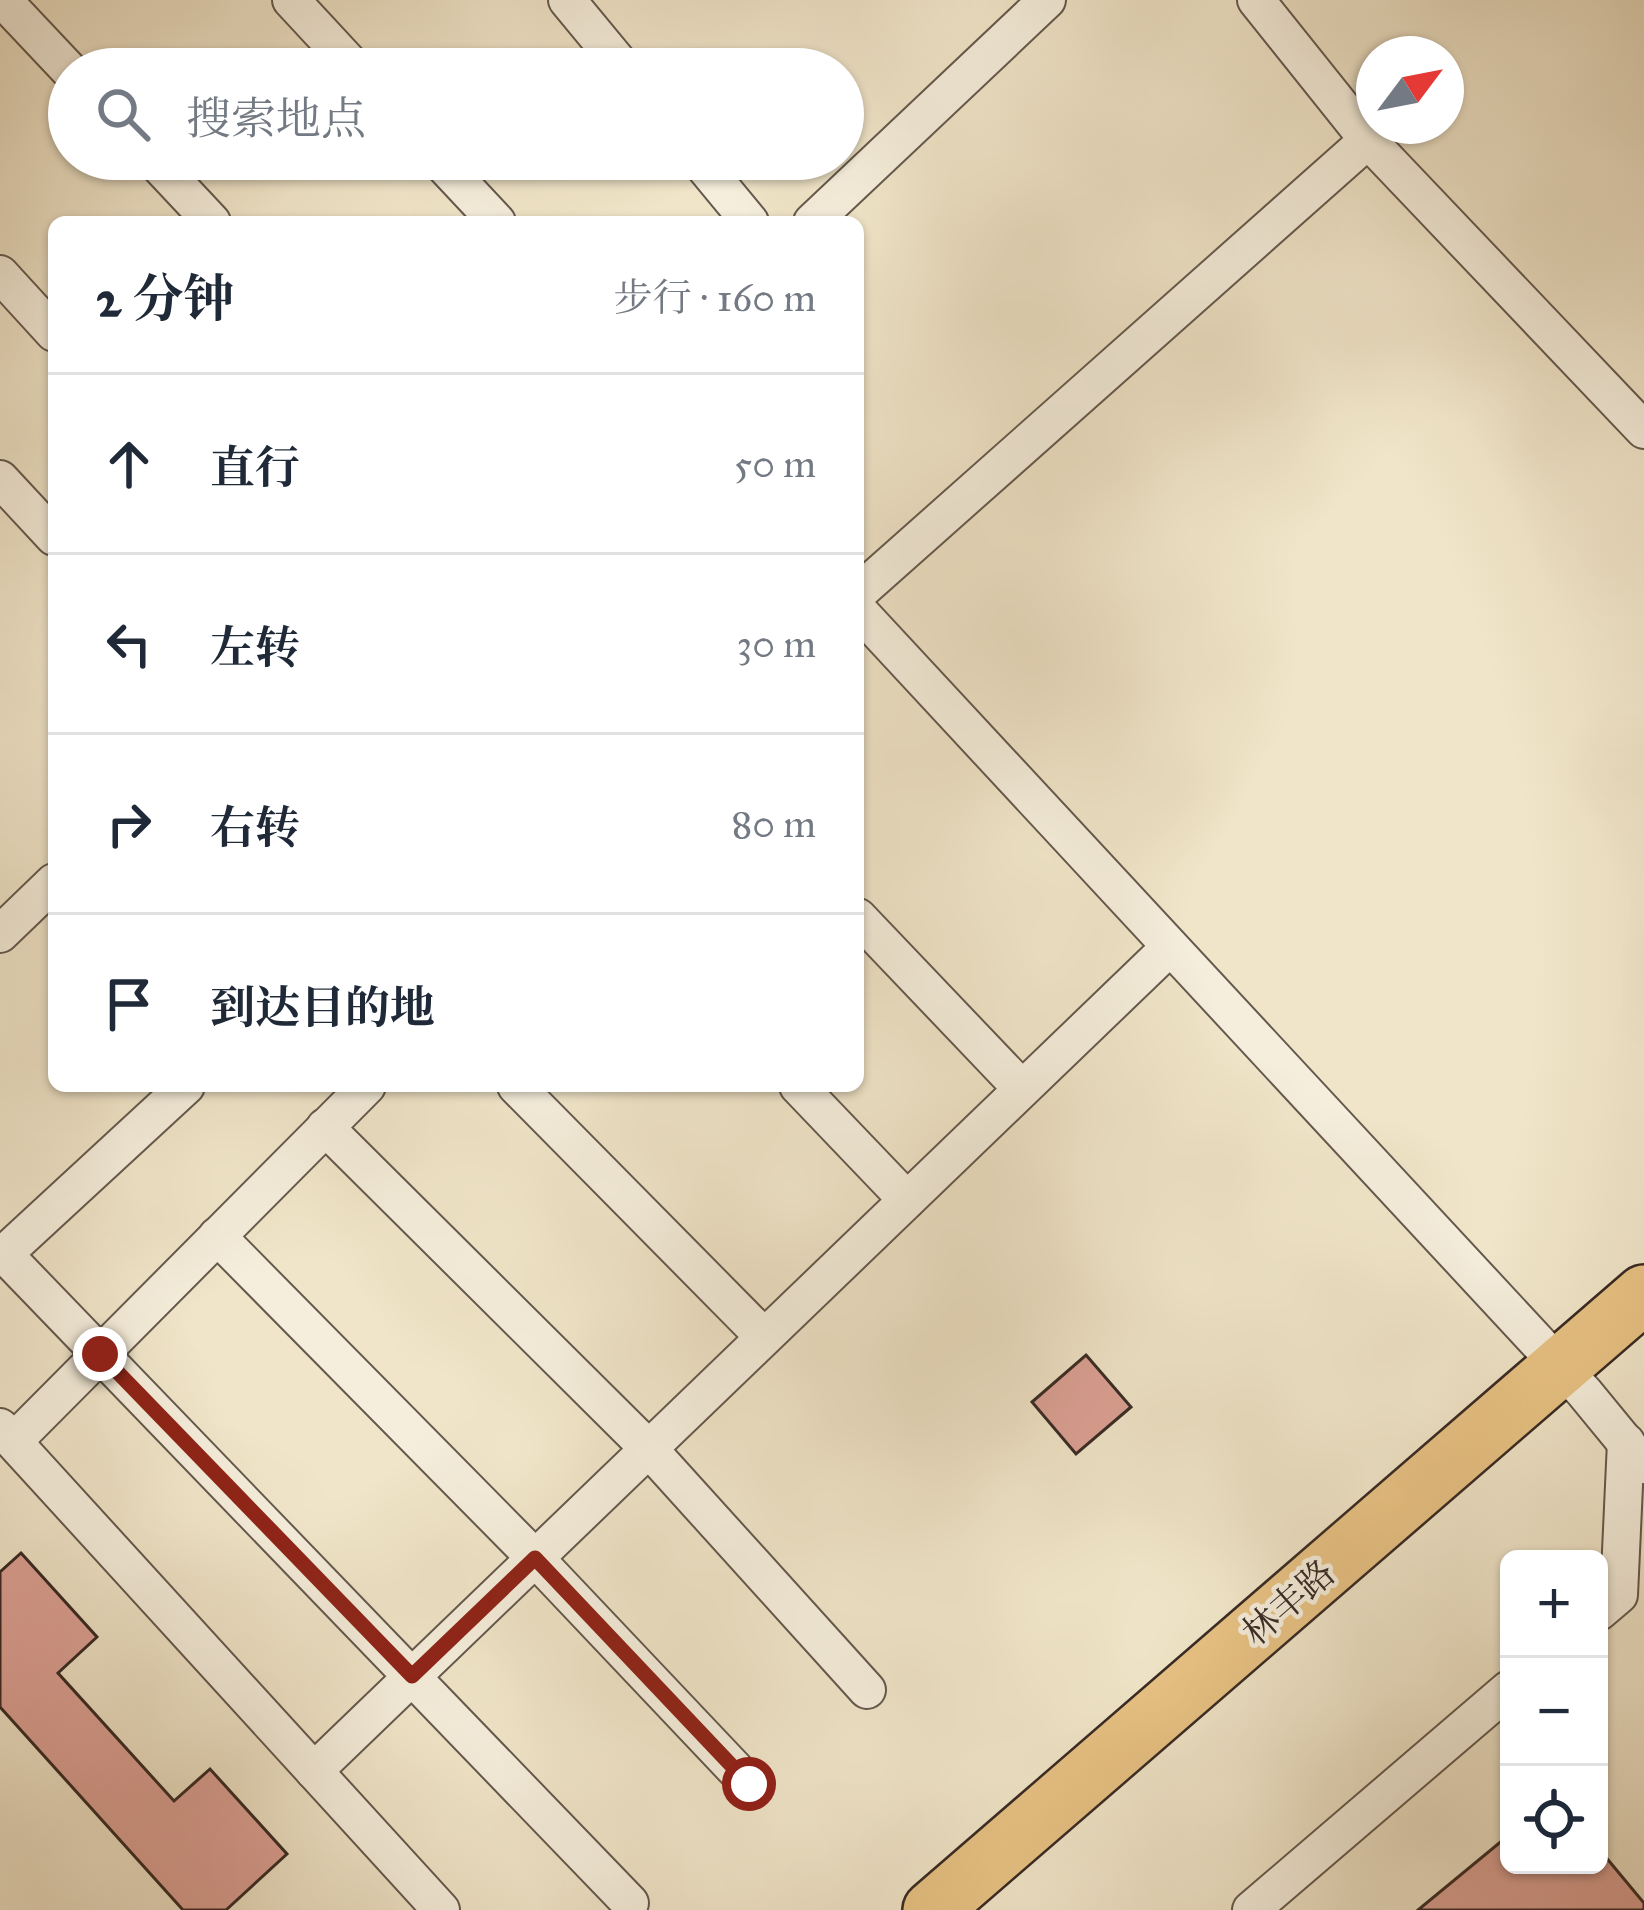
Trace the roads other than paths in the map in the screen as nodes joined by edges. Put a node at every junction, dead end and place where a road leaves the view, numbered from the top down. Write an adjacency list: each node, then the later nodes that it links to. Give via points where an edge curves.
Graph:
1 (2, 0): 6 (street)
2 (291, 0): 7 (street)
3 (567, 0): 8 (street)
4 (1047, 0): 12 (street)
5 (1256, 0): 9 (street)
6 (48, 48)
7 (336, 48)
8 (607, 48)
9 (1356, 125)
10 (1363, 144): 26 (street)
11 (1372, 144): 23 (street)
12 (864, 173)
13 (173, 180): 17 (street)
14 (458, 180): 18 (street)
15 (715, 180): 19 (street)
16 (856, 180): 20 (street)
17 (206, 216)
18 (491, 216)
19 (745, 216)
20 (818, 216)
21 (0, 274): 22 (street)
22 (48, 326)
23 (1644, 430)
24 (0, 479): 25 (street)
25 (48, 531)
26 (864, 588)
27 (864, 616): 31 (street)
28 (48, 888): 30 (street)
29 (864, 923): 32 (street)
30 (0, 934)
31 (1170, 947): 32 (street); 44 (street)
32 (1022, 1089): 38 (street)
33 (180, 1092): 43 (street, via 4,1254)
34 (361, 1092): 37 (street)
35 (522, 1092): 41 (street)
36 (804, 1092): 38 (street)
37 (325, 1127): 39 (street); 46 (street)
38 (907, 1200): 41 (street)
39 (218, 1236): 43 (street); 48 (street)
40 (1644, 1294): 44 (main road, 林丰路)
41 (764, 1337): 46 (street)
42 (1644, 1340): 44 (main road, 林丰路)
43 (100, 1354): 45 (street); 50 (street)
44 (1572, 1379): 47 (street); 57 (main road, 林丰路); 58 (main road, 林丰路)
45 (7, 1434): 53 (street)
46 (649, 1449): 48 (street); 51 (street)
47 (1635, 1454): 49 (street, via 1619,1594)
48 (535, 1558): 50 (street); 54 (street)
49 (1608, 1604)
50 (412, 1676): 53 (street); 55 (street)
51 (867, 1690)
52 (1500, 1697): 59 (street)
53 (314, 1771): 56 (street)
54 (749, 1784)
55 (631, 1903)
56 (442, 1910)
57 (932, 1910)
58 (988, 1910)
59 (1251, 1910)

